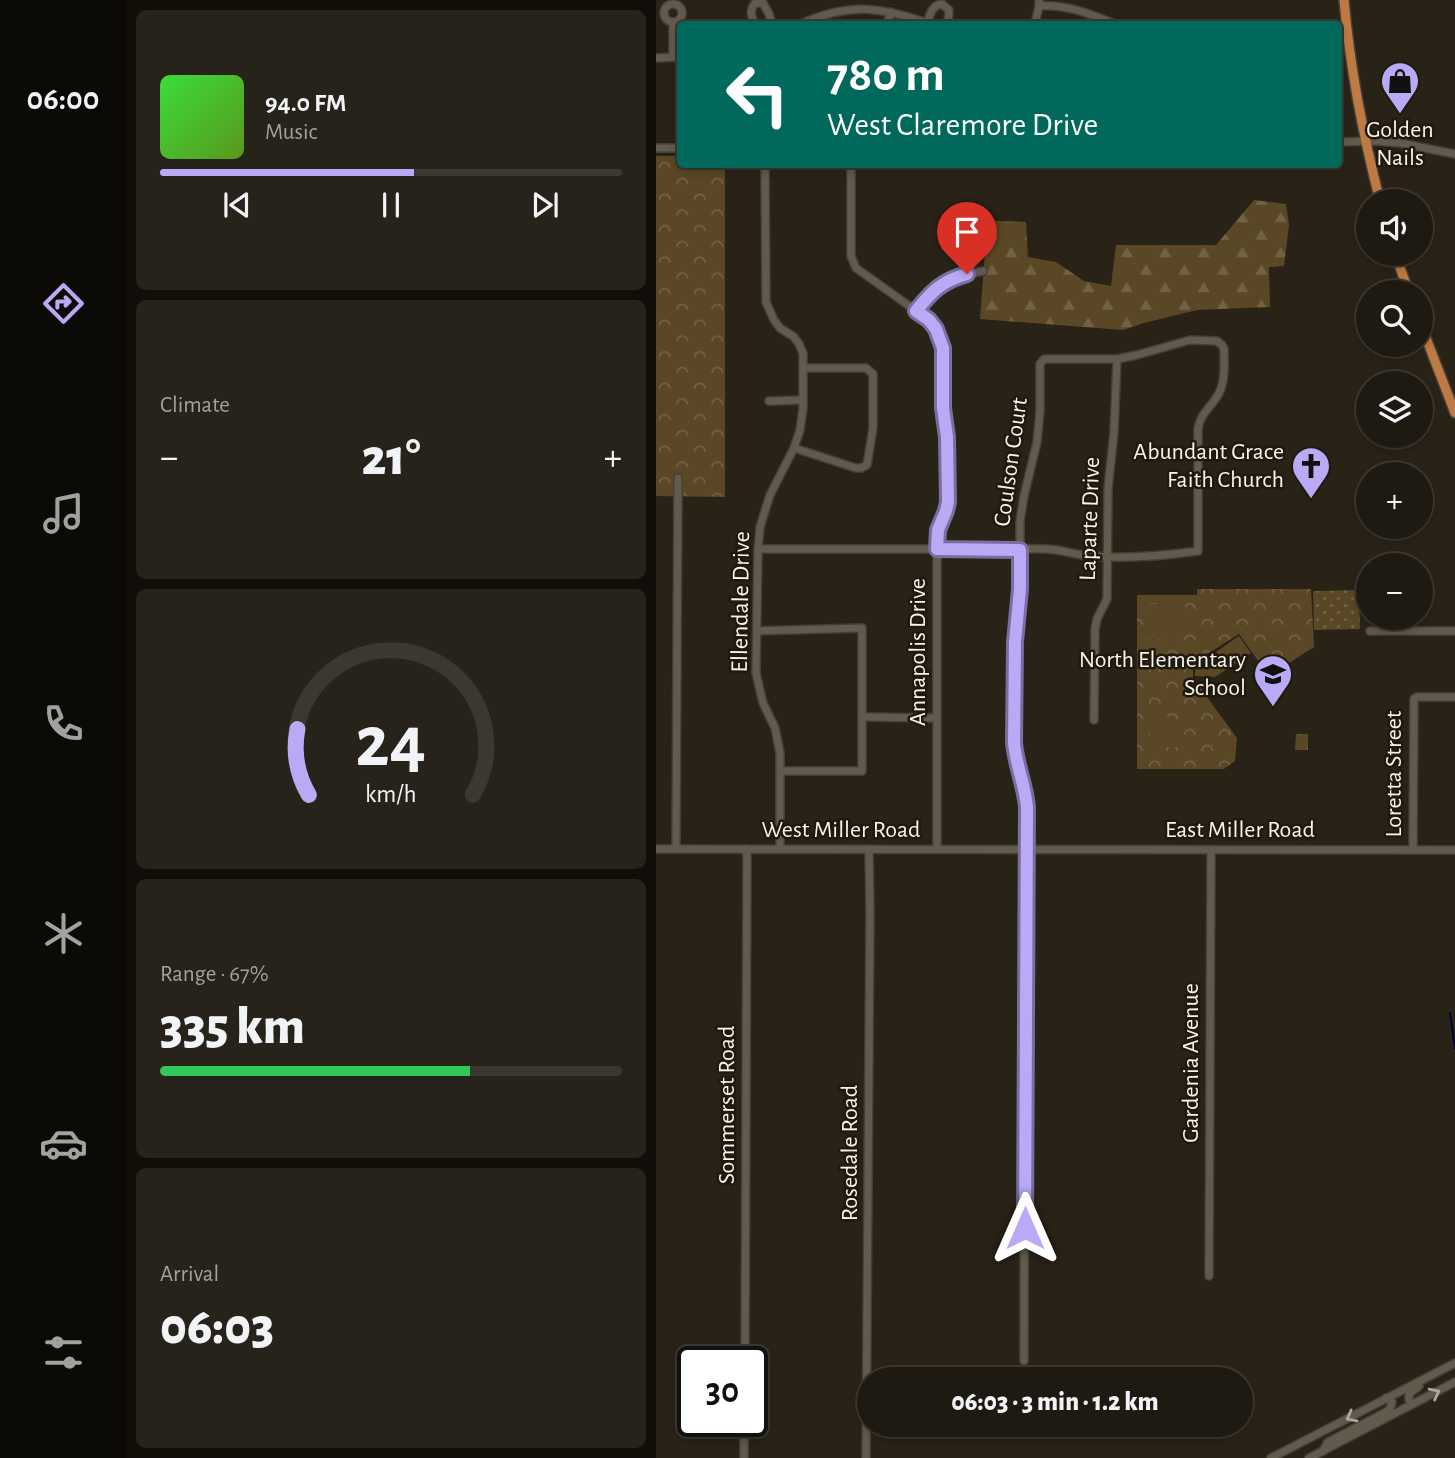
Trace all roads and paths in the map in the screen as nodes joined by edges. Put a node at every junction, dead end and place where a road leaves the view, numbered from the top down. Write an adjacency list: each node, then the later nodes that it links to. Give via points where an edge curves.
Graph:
1 (1344, 0): 14 (main road)
2 (1039, 3): 11 (street); 12 (street)
3 (891, 12): 6 (street, via 858,9); 7 (street); 8 (street)
4 (754, 21): 5 (street, via 751,8 760,2)
5 (771, 21)
6 (807, 21)
7 (888, 21)
8 (920, 21)
9 (930, 21): 10 (street, via 934,8 942,4 949,10)
10 (948, 21)
11 (1036, 21)
12 (1107, 21)
13 (673, 22): 15 (street)
14 (1343, 31): 17 (main road)
15 (677, 57): 16 (street)
16 (656, 58)
17 (1365, 141): 18 (street); 21 (street); 24 (main road)
18 (1342, 142)
19 (656, 148): 20 (street)
20 (677, 148)
21 (1455, 154)
22 (765, 168): 29 (street, Ellendale Drive, via 766,302 774,320 800,344)
23 (851, 168): 26 (street, Annapolis Drive, via 851,256 856,268)
24 (1377, 189)
25 (983, 271): 26 (street, via 939,286)
26 (916, 311): 36 (street, Annapolis Drive, via 936,329 943,348 948,502)
27 (1433, 356): 32 (main road)
28 (1117, 359): 37 (street, Coulson Court, via 1044,359 1040,364 1039,424 1020,521); 38 (street, Laparte Drive); 38 (street, via 1190,340 1213,340 1224,349 1222,384 1198,429 1198,551)
29 (804, 368): 30 (street, Ellendale Drive); 33 (street, via 866,368 873,374 873,428 867,465 861,468)
30 (803, 400): 31 (street); 33 (street, Ellendale Drive)
31 (769, 401)
32 (1455, 413)
33 (794, 448): 35 (street, Ellendale Drive, via 770,495)
34 (678, 478): 48 (street)
35 (758, 549): 36 (street); 39 (street, Ellendale Drive)
36 (937, 549): 37 (street); 44 (street, Annapolis Drive)
37 (1020, 550): 38 (street); 53 (street, Coulson Court, via 1014,743 1026,797)
38 (1107, 557): 45 (street, Laparte Drive, via 1107,599 1095,629)
39 (756, 631): 43 (street, via 862,628); 46 (street, Ellendale Drive, via 756,673 778,739)
40 (1370, 631): 41 (street)
41 (1455, 631)
42 (1455, 697): 55 (street, Loretta Street, via 1414,699)
43 (862, 717): 44 (street); 46 (street, via 862,771)
44 (937, 718): 52 (street, Annapolis Drive)
45 (1095, 720)
46 (781, 771): 50 (street, Ellendale Drive)
47 (656, 849): 48 (street, West Miller Road)
48 (676, 849): 49 (street, West Miller Road)
49 (746, 849): 50 (street, West Miller Road); 58 (street, Sommerset Road)
50 (780, 849): 51 (street, West Miller Road)
51 (869, 849): 52 (street, West Miller Road); 68 (street, Rosedale Road)
52 (937, 849): 53 (street, West Miller Road)
53 (1025, 849): 54 (street, East Miller Road); 59 (street, Coulson Court)
54 (1211, 850): 55 (street, East Miller Road); 57 (street, Gardenia Avenue)
55 (1413, 850): 56 (street, East Miller Road)
56 (1455, 850)
57 (1209, 1276)
58 (745, 1346)
59 (1025, 1361)
60 (1455, 1363): 62 (street); 63 (street, via 1411,1391)
61 (1455, 1382): 63 (street, one-way to 61)
62 (1386, 1398): 65 (street, via 1392,1402 1390,1409 1328,1443); 66 (street, one-way to 66)
63 (1412, 1404): 65 (street)
64 (744, 1437): 67 (street)
65 (1322, 1451): 69 (street)
66 (1273, 1457)
67 (744, 1458)
68 (866, 1458)
69 (1309, 1458)

